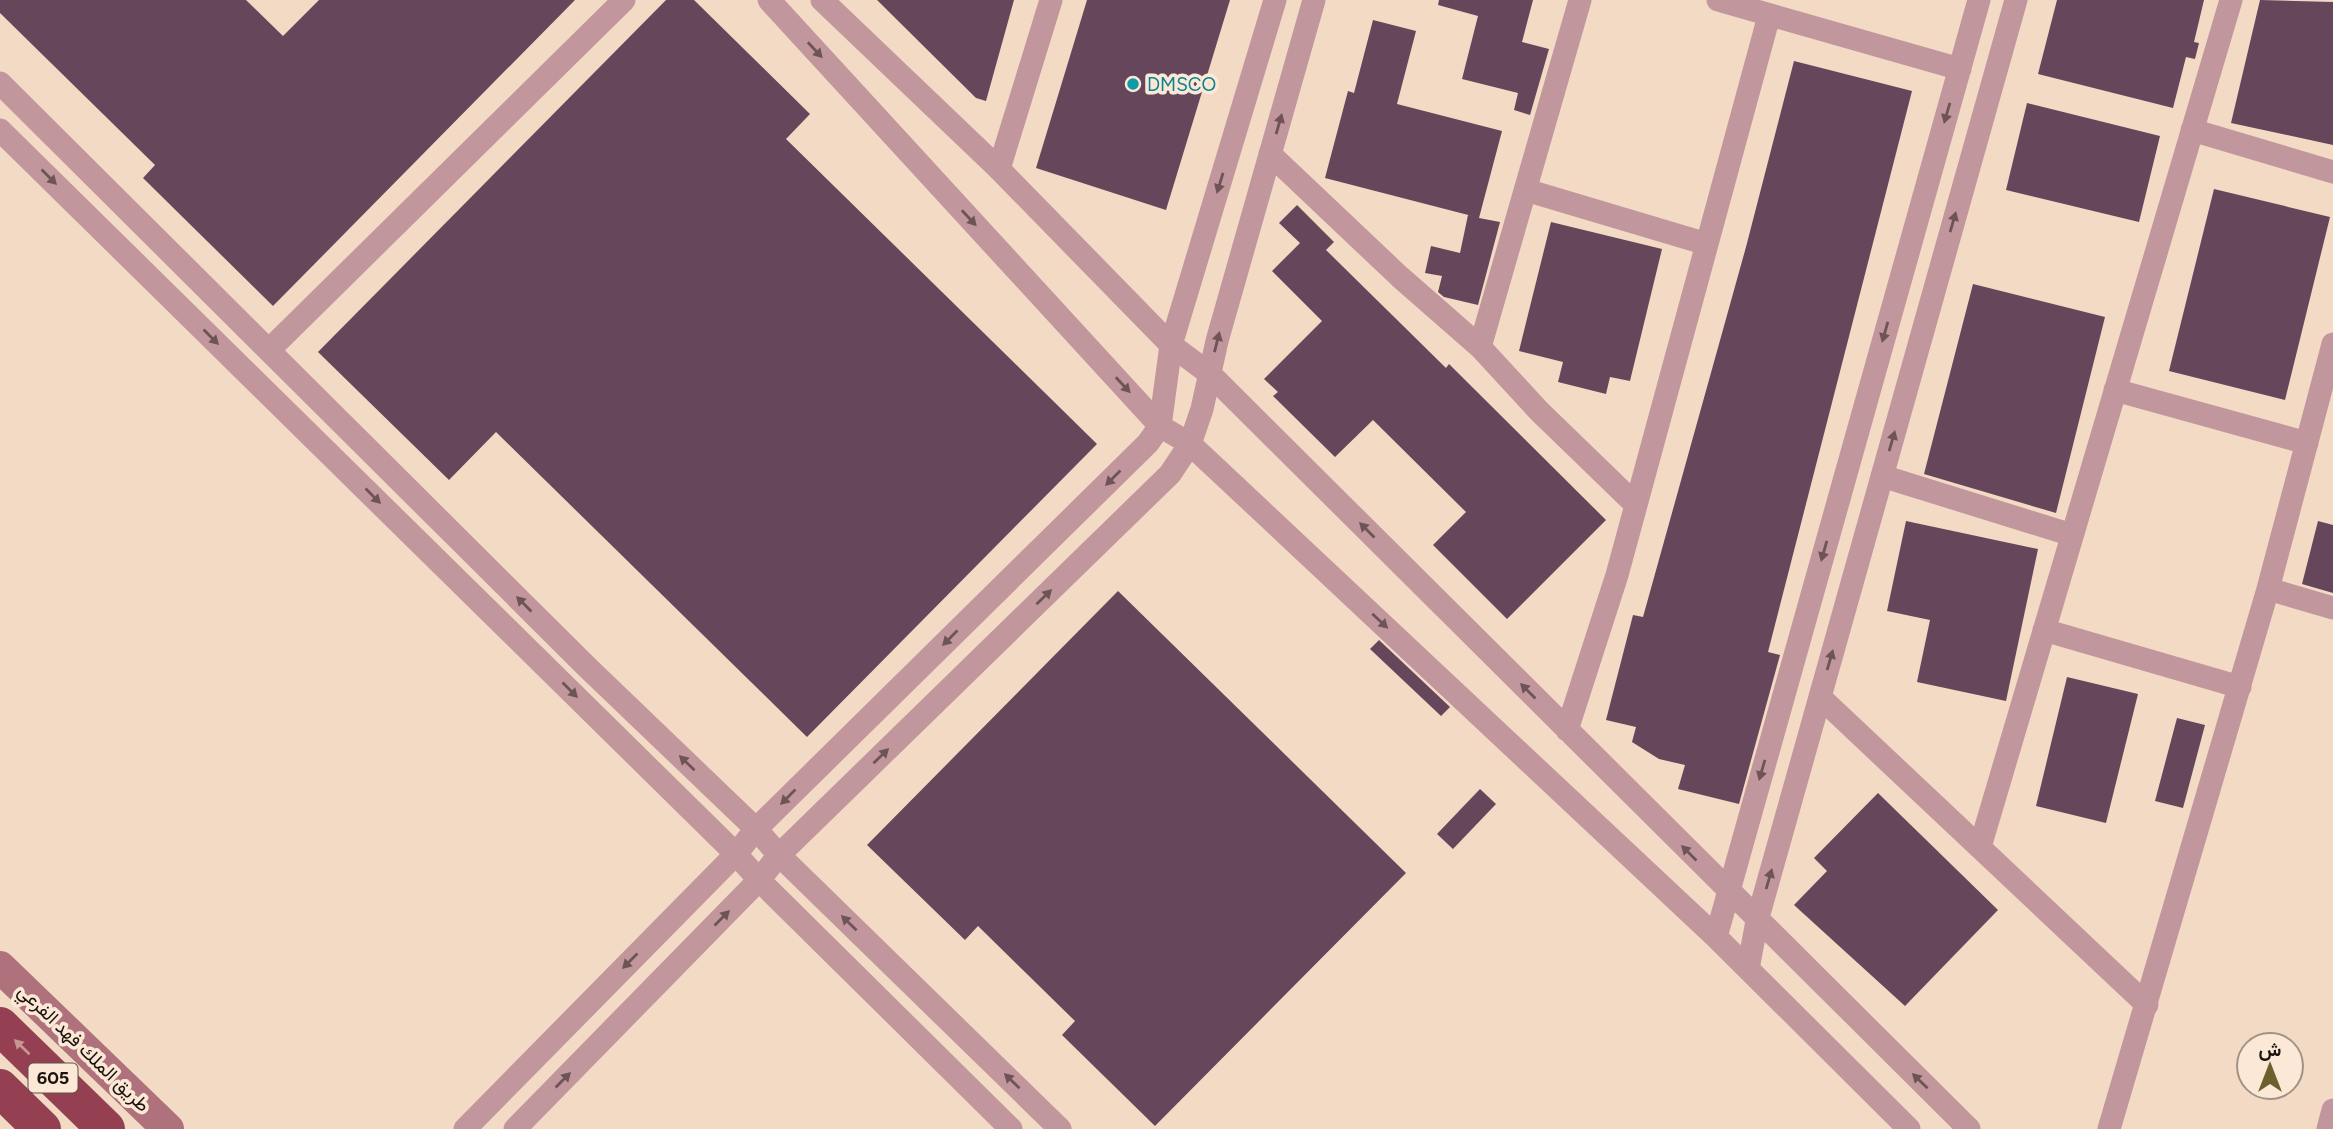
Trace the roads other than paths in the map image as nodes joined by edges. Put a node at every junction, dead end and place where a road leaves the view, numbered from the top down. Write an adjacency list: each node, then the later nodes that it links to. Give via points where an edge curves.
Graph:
1 (624, 0): 25 (street)
2 (769, 0): 28 (street, one-way to 28)
3 (822, 0): 18 (street)
4 (1052, 0): 18 (street)
5 (1275, 0): 23 (street, one-way to 23)
6 (1314, 0): 17 (street, one-way to 6)
7 (1580, 0): 20 (street)
8 (1718, 0): 12 (street)
9 (1979, 0): 13 (street)
10 (2016, 0): 31 (street, one-way to 10)
11 (2231, 0): 16 (street)
12 (1769, 16): 13 (street); 21 (street)
13 (1960, 69): 45 (street, one-way to 45)
14 (0, 83): 25 (street)
15 (0, 130): 42 (street, one-way to 42)
16 (2192, 130): 19 (street); 27 (street)
17 (1270, 154): 24 (street); 26 (street, one-way to 17)
18 (999, 169): 23 (street)
19 (2333, 172)
20 (1526, 190): 21 (street); 24 (street)
21 (1707, 244): 32 (street)
22 (2333, 344): 29 (street)
23 (1171, 345): 26 (street); 28 (street)
24 (1480, 347): 32 (street)
25 (269, 350): 40 (street, one-way to 25)
26 (1210, 374): 30 (street); 39 (street, one-way to 26)
27 (2115, 390): 29 (street); 33 (street)
28 (1160, 426): 30 (street); 40 (street, one-way to 40, via 1148,443)
29 (2307, 443): 34 (street)
30 (1191, 444): 43 (street, one-way to 30, via 1170,474); 47 (street, one-way to 47)
31 (1882, 476): 33 (street); 38 (street, one-way to 31)
32 (1634, 503): 39 (street, via 1617,575)
33 (2072, 534): 36 (street)
34 (2269, 589): 35 (street); 37 (street)
35 (2333, 608)
36 (2044, 630): 37 (street); 41 (street)
37 (2240, 687): 50 (street)
38 (1820, 697): 41 (street); 46 (street, one-way to 38)
39 (1567, 730): 45 (street, one-way to 39)
40 (757, 829): 42 (street); 43 (street)
41 (1980, 847): 50 (street)
42 (736, 854): 44 (street); 57 (street, one-way to 57)
43 (779, 855): 44 (street); 60 (street, one-way to 43)
44 (759, 880): 58 (street, one-way to 44); 59 (street)
45 (1727, 892): 46 (street); 47 (street)
46 (1757, 921): 49 (street); 62 (street, one-way to 46)
47 (1716, 937): 49 (street)
48 (0, 967): 56 (main road, طريق الملك فهد الفرعي)
49 (1748, 969): 61 (street)
50 (2147, 1005): 63 (street)
51 (0, 1026): 55 (highway, 605, one-way to 51)
52 (0, 1088): 54 (highway, 605)
53 (2333, 1110): 64 (street)
54 (42, 1129)
55 (106, 1129)
56 (168, 1129)
57 (465, 1129)
58 (515, 1129)
59 (1011, 1129)
60 (1060, 1129)
61 (1909, 1129)
62 (1969, 1129)
63 (2109, 1129)
64 (2328, 1129)

